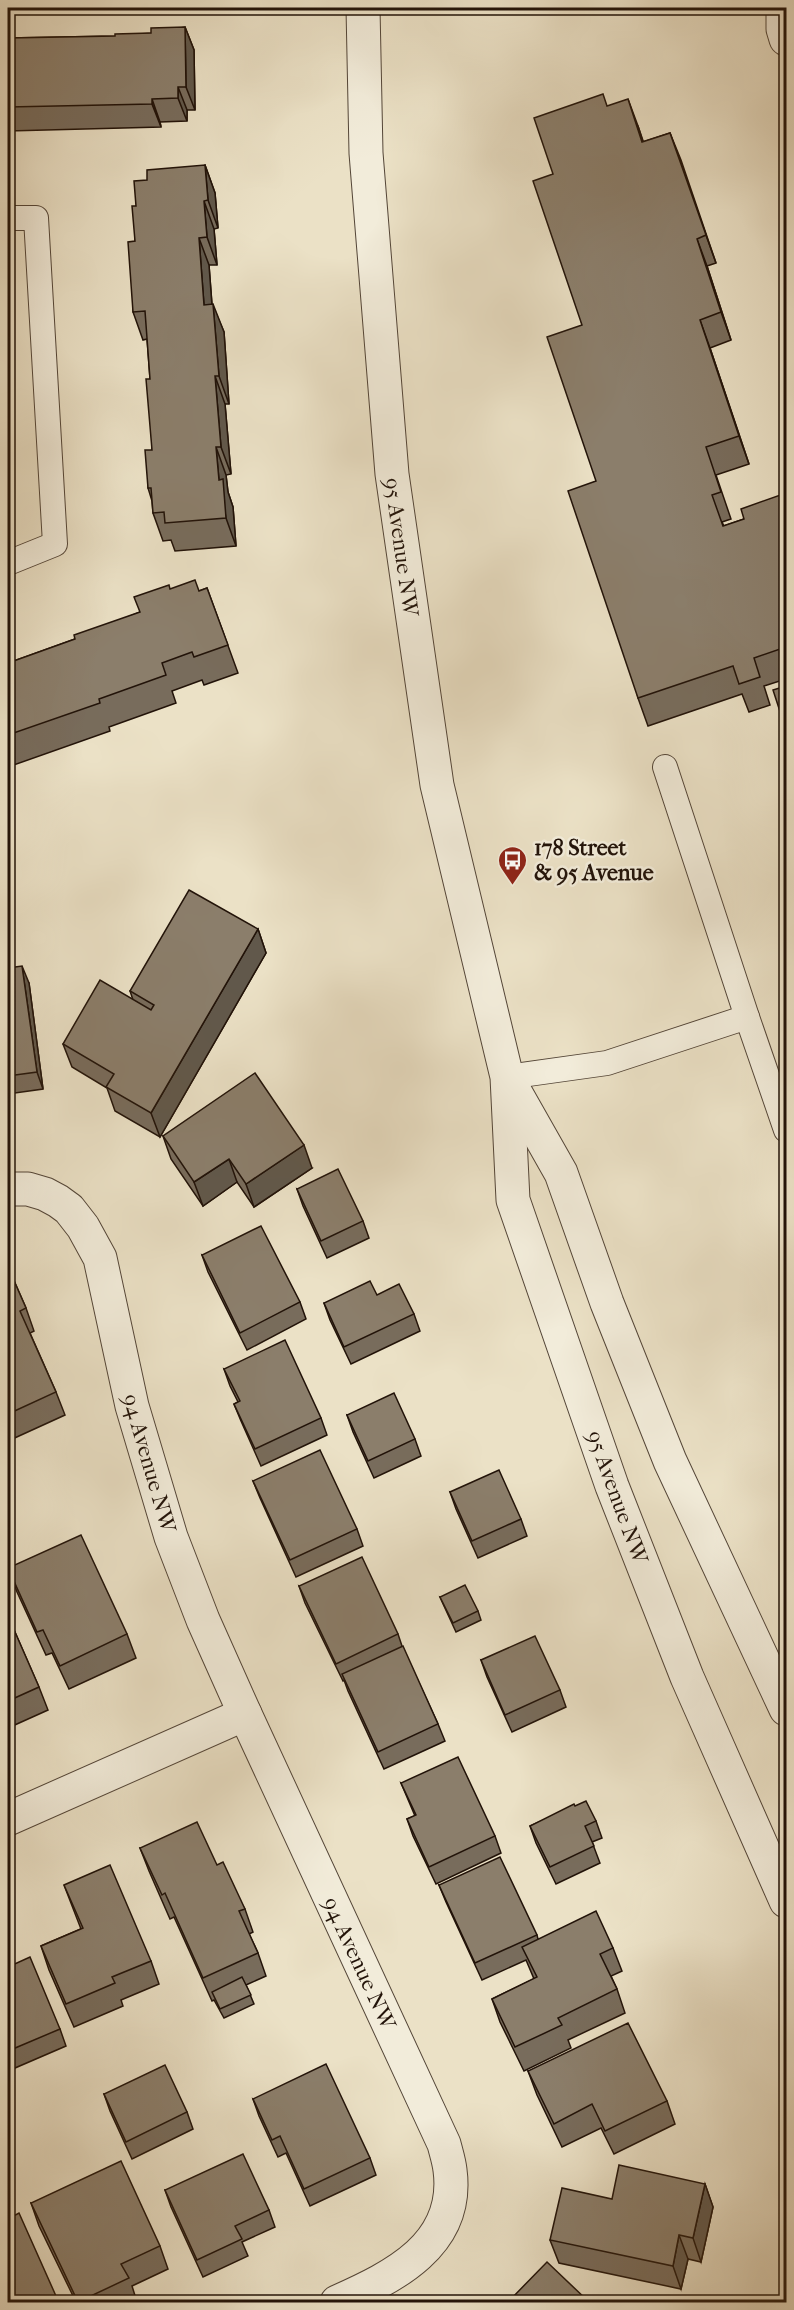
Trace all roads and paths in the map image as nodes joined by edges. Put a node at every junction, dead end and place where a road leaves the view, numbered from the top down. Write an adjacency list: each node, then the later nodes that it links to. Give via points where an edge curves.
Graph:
1 (363, 8): 8 (street, 95 Avenue NW, via 366,153 392,474 437,785)
2 (783, 8): 3 (street)
3 (786, 39)
4 (8, 218): 5 (lane, via 36,218 56,544)
5 (8, 563)
6 (665, 767): 7 (lane)
7 (747, 1017): 8 (lane, via 607,1062); 9 (lane)
8 (507, 1077): 11 (street, 95 Avenue NW, via 561,1173 670,1461); 14 (street, 95 Avenue NW, via 513,1200 616,1497 687,1677)
9 (786, 1130)
10 (8, 1189): 12 (street, 94 Avenue NW, via 45,1194 69,1209 84,1227 100,1258 132,1406 154,1484 203,1620)
11 (786, 1709)
12 (245, 1714): 13 (street); 15 (street, 94 Avenue NW, via 444,2144 450,2171 445,2219 432,2239 403,2269)
13 (8, 1819)
14 (786, 1901)
15 (337, 2302)

